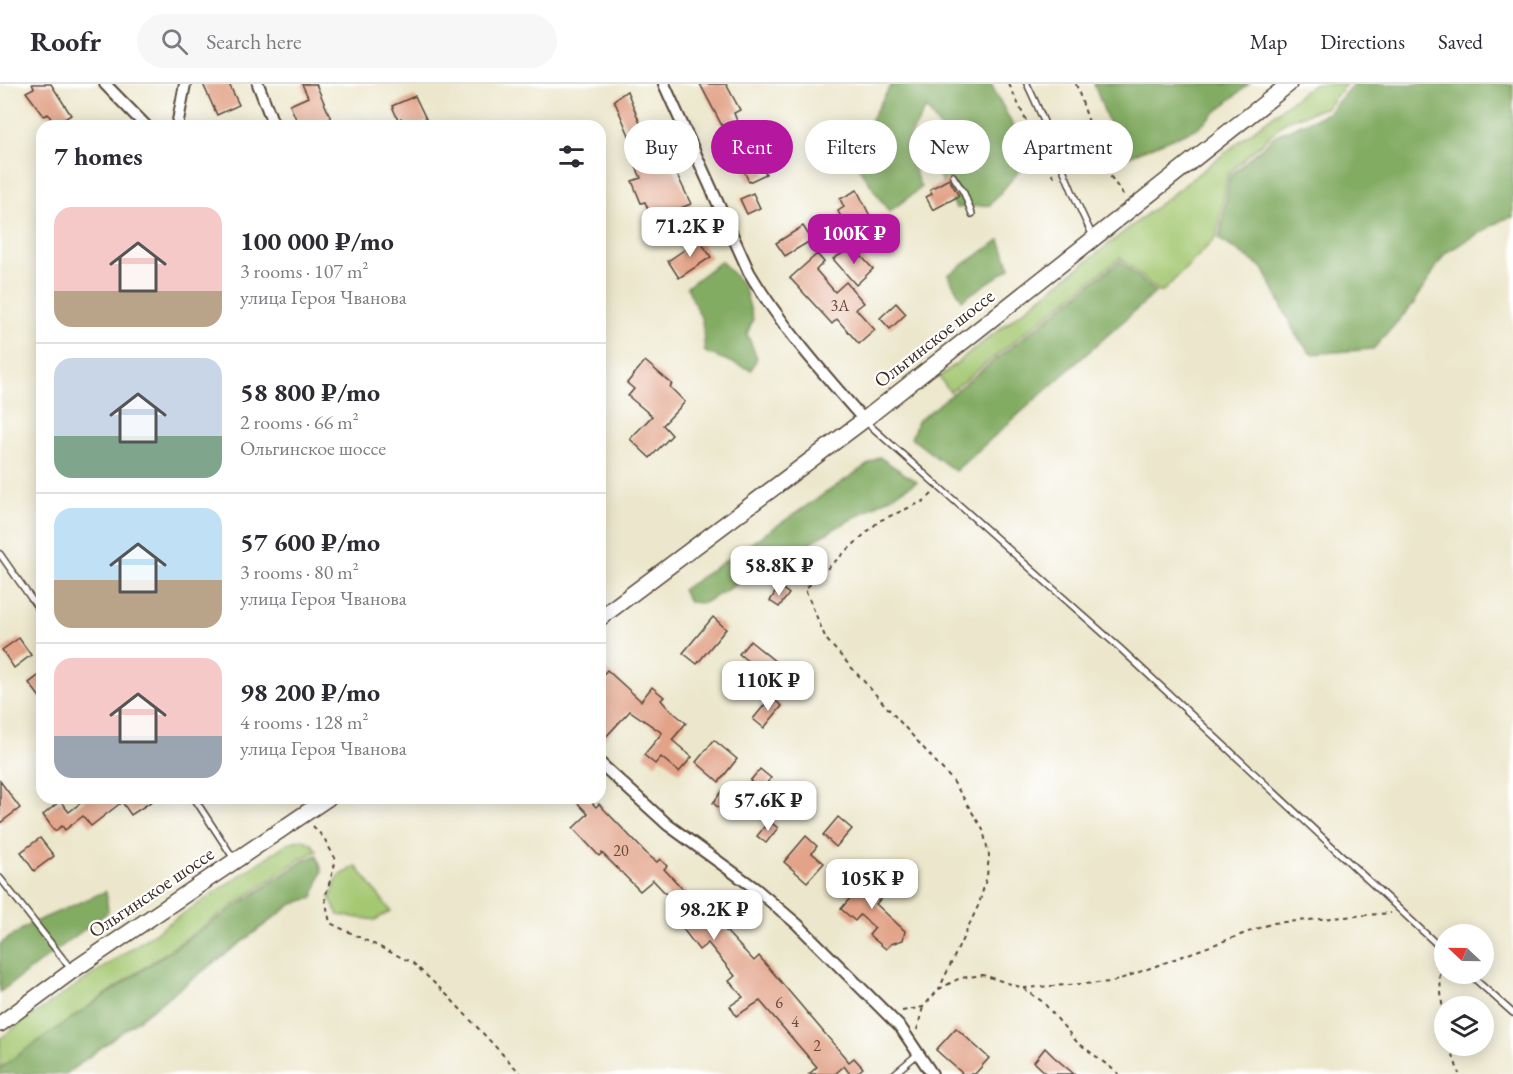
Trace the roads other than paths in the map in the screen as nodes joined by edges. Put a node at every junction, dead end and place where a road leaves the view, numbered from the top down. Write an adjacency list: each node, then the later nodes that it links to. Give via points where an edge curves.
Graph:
1 (105, 84): 8 (street)
2 (121, 84): 8 (street)
3 (185, 84): 10 (street)
4 (258, 84): 11 (street)
5 (664, 84): 15 (street, via 749,272 797,340)
6 (1027, 84): 14 (lane)
7 (1289, 84): 14 (main road, Ольгинское шоссе)
8 (124, 102): 9 (street)
9 (140, 120)
10 (178, 120)
11 (272, 120)
12 (953, 176): 13 (lane)
13 (972, 214)
14 (1094, 238): 15 (main road, Ольгинское шоссе)
15 (864, 420): 18 (main road, Ольгинское шоссе); 24 (lane, via 1122,650)
16 (0, 554): 17 (lane)
17 (36, 606)
18 (606, 614)
19 (606, 768): 29 (street, via 669,825 797,924)
20 (198, 804): 22 (lane)
21 (319, 804): 22 (main road, Ольгинское шоссе)
22 (235, 860): 25 (main road, Ольгинское шоссе)
23 (0, 878): 25 (lane)
24 (1434, 941)
25 (72, 971): 28 (main road, Ольгинское шоссе)
26 (1480, 984): 27 (lane)
27 (1513, 1013)
28 (0, 1024)
29 (917, 1048): 30 (lane); 31 (street)
30 (894, 1074)
31 (932, 1074)

